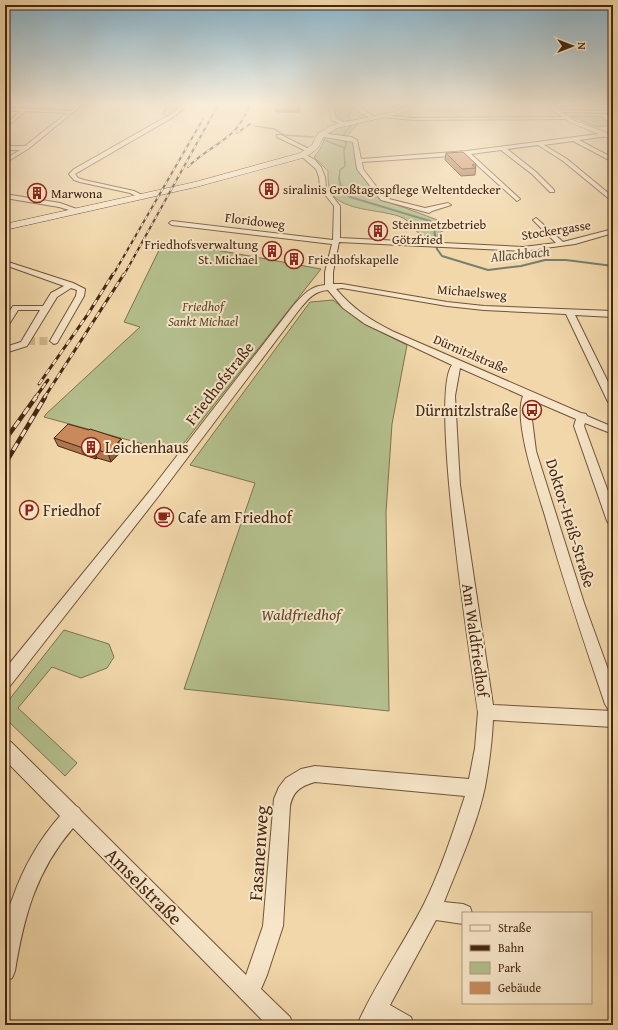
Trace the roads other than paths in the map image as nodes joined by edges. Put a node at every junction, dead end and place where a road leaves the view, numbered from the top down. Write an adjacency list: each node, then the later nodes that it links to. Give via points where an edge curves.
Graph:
1 (18, 153): 10 (street)
2 (106, 153): 14 (street, via 72,174 82,181 132,192)
3 (306, 153): 14 (main road); 25 (street, via 320,168 323,188 337,206)
4 (357, 153): 11 (street)
5 (467, 153): 11 (street); 15 (street)
6 (508, 153): 12 (street, via 530,169)
7 (554, 153): 16 (street)
8 (600, 153): 9 (street)
9 (613, 160)
10 (5, 161)
11 (359, 161): 18 (street, via 360,169 383,199 428,210)
12 (552, 191)
13 (5, 196): 17 (street)
14 (142, 197): 19 (main road)
15 (517, 199)
16 (613, 200)
17 (34, 201): 19 (street, via 68,206); 20 (street, via 56,208)
18 (448, 205)
19 (79, 211): 20 (main road)
20 (62, 214): 23 (main road)
21 (536, 220): 26 (street)
22 (172, 223): 25 (street, Floridoweg)
23 (5, 227)
24 (613, 231): 26 (street, Stockergasse)
25 (335, 241): 26 (street, Stockergasse, via 513,249); 29 (street, via 328,272)
26 (561, 244)
27 (5, 263): 28 (street)
28 (70, 285): 32 (street, via 54,295); 36 (street, via 82,291)
29 (329, 286): 33 (street, Michaelsweg, via 359,288 484,308); 38 (street, Dürnitzlstraße, via 346,306 368,322); 44 (street, Friedhofstraße, via 317,288 308,294)
30 (5, 308): 31 (street)
31 (16, 308): 32 (street); 35 (street)
32 (46, 308): 37 (street, via 24,344)
33 (569, 311): 34 (street, Michaelsweg); 40 (street)
34 (613, 314)
35 (5, 324)
36 (54, 341)
37 (5, 350)
38 (458, 364): 39 (street, Dürnitzlstraße); 46 (street, Am Waldfriedhof, via 454,369 450,396 454,484)
39 (529, 394): 41 (street, Dürnitzlstraße); 45 (street, Doktor-Heiß-Straße, via 525,404 531,450 577,604)
40 (613, 402)
41 (582, 416): 42 (street, Dürnitzlstraße); 43 (street, via 578,426)
42 (613, 431)
43 (613, 521)
44 (5, 681)
45 (613, 704)
46 (486, 712): 47 (street); 49 (street, Am Waldfriedhof)
47 (613, 719)
48 (5, 748): 50 (street, Amselstraße)
49 (476, 788): 51 (street, Am Waldfriedhof, via 460,838); 54 (street, Fasanenweg, via 315,774 294,781 283,794 281,806 273,926 257,975)
50 (73, 814): 53 (street, via 51,840 24,891 14,921); 54 (street, Amselstraße)
51 (431, 910): 52 (street); 55 (street, Am Waldfriedhof)
52 (462, 914)
53 (5, 971)
54 (248, 990): 56 (street, Amselstraße)
55 (372, 1017): 57 (street, Am Waldfriedhof)
56 (282, 1025)
57 (403, 1025)

